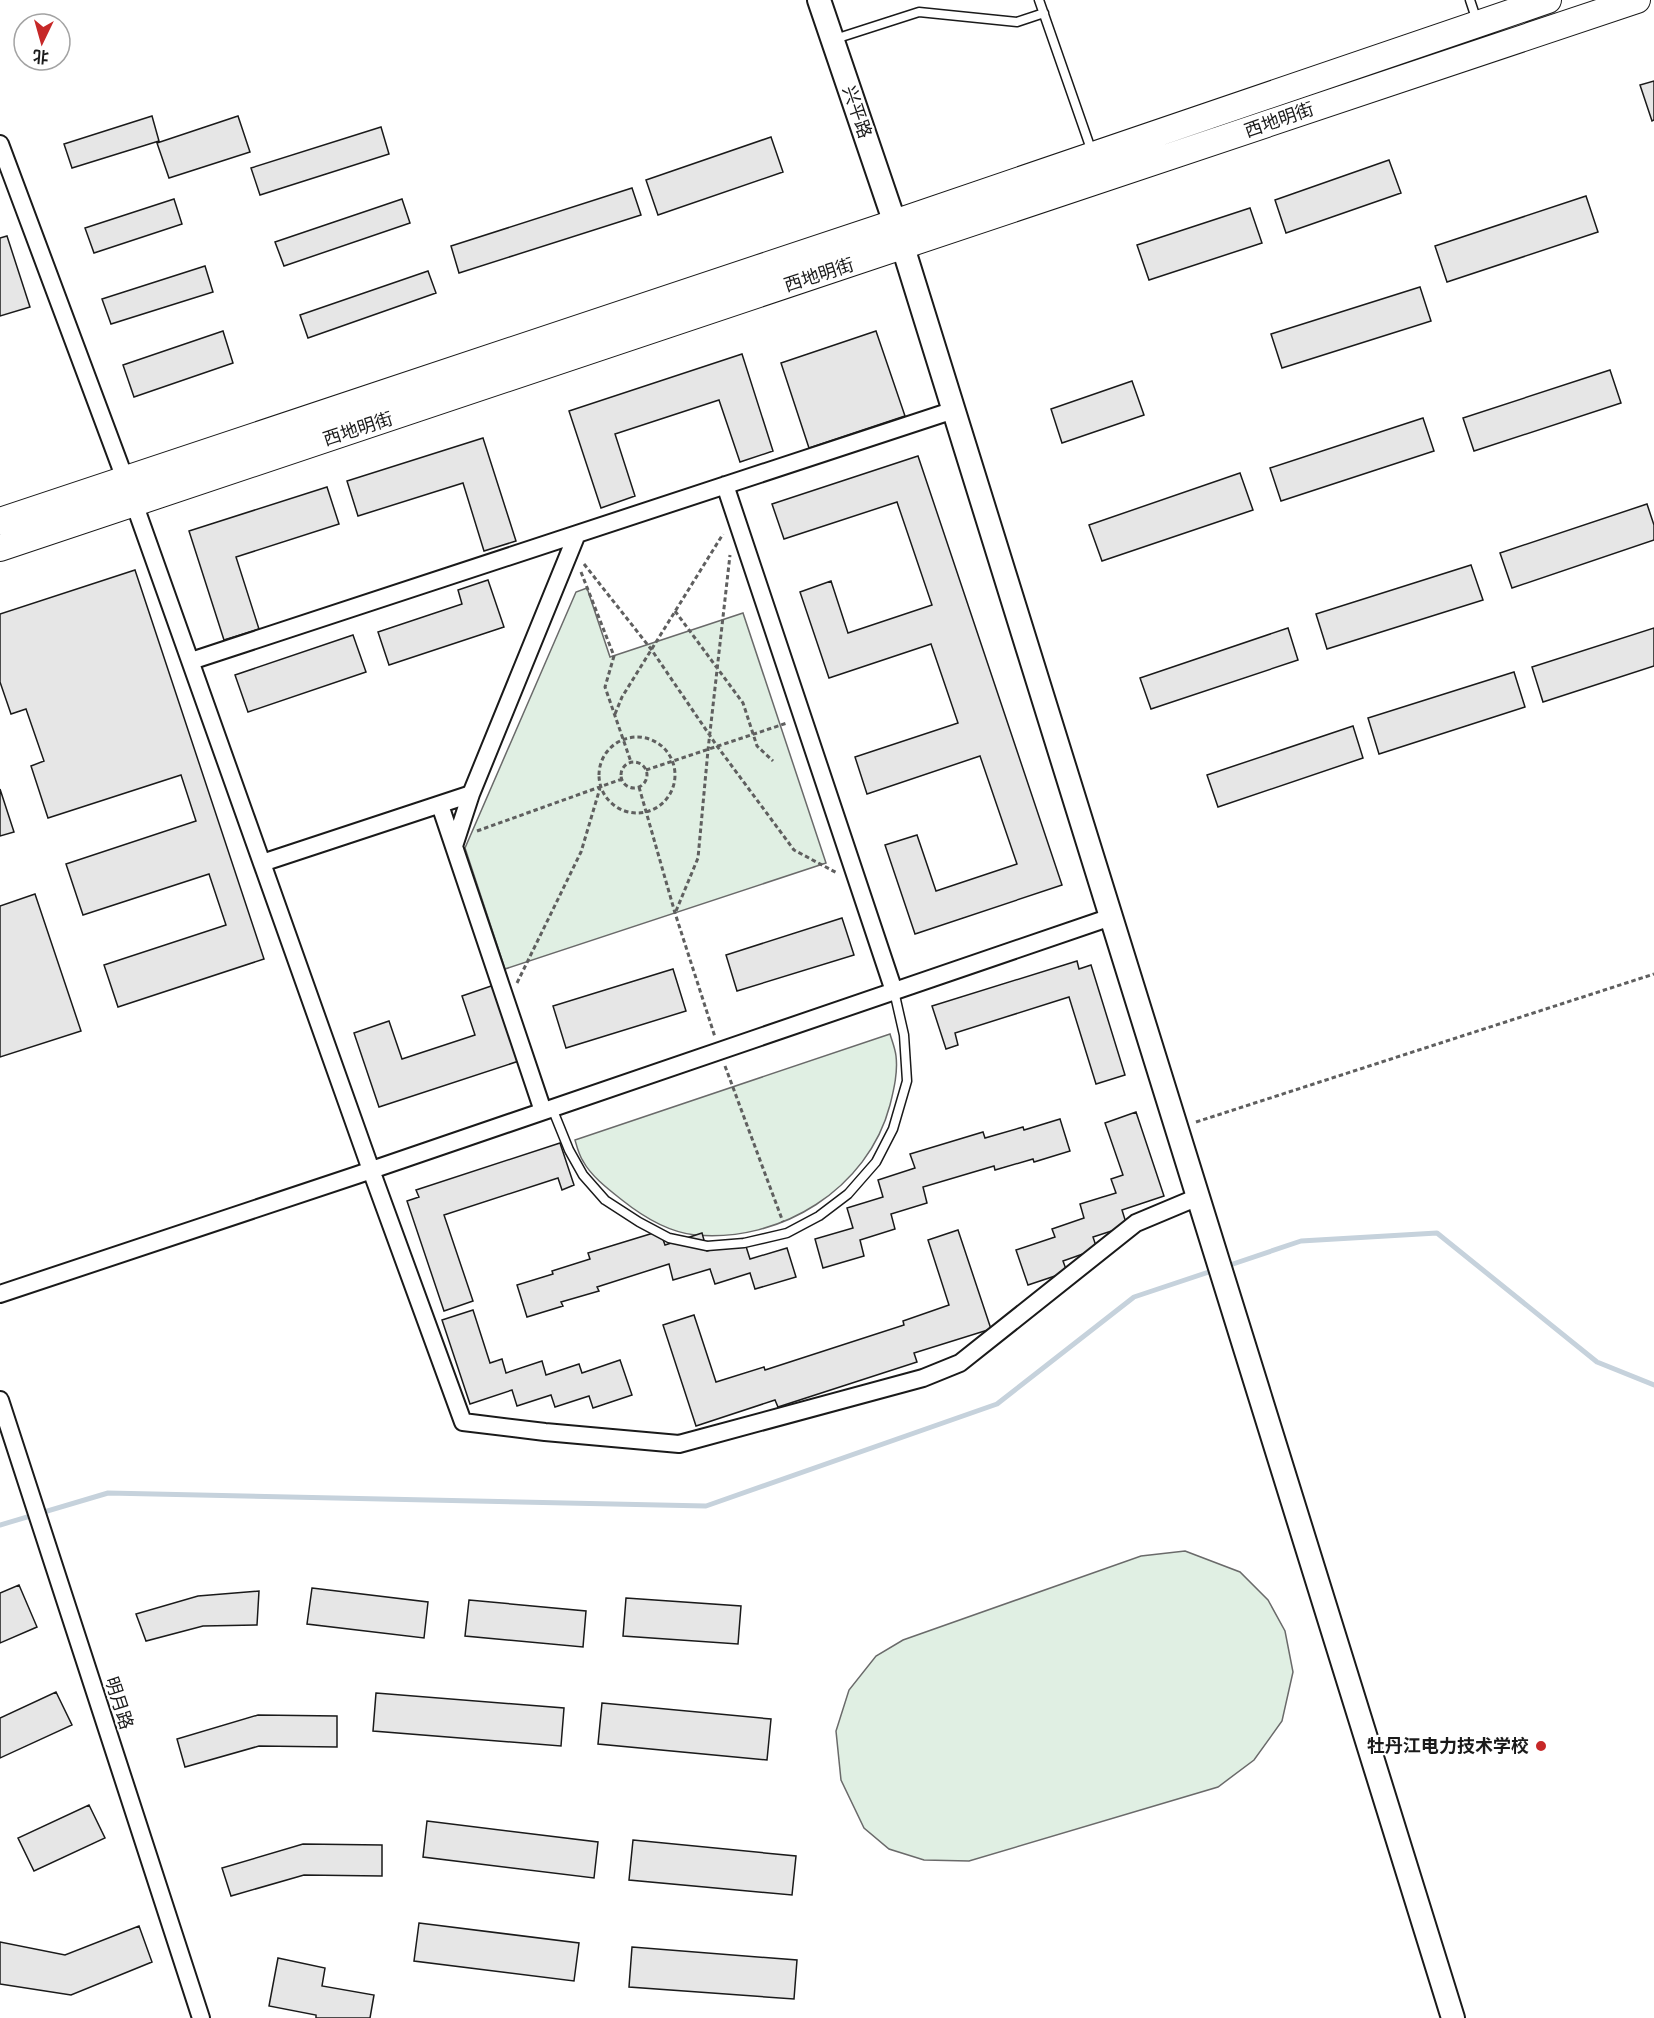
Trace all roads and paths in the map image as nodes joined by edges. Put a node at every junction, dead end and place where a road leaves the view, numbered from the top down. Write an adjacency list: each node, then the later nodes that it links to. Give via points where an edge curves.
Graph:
1 (819, 0): 8 (street, 兴平路)
2 (1039, 0): 6 (lane)
3 (1470, 0): 7 (lane)
4 (1548, 0): 7 (main road, 西地明街)
5 (1636, 0): 12 (main road, 西地明街)
6 (1044, 13): 8 (lane, via 1017,22 919,12); 10 (lane)
7 (1478, 24): 10 (main road, 西地明街)
8 (833, 40): 11 (street, 兴平路)
9 (0, 144): 15 (street)
10 (1094, 155): 11 (main road, 西地明街)
11 (894, 223): 12 (street, 兴平路); 17 (main road, 西地明街)
12 (903, 247): 13 (street, 兴平路); 15 (main road, 西地明街)
13 (954, 410): 14 (street); 46 (street, 兴平路)
14 (725, 485): 16 (street); 18 (street)
15 (134, 503): 19 (main road, 西地明街); 23 (street)
16 (735, 515): 21 (path); 26 (street)
17 (0, 522)
18 (574, 541): 22 (path); 23 (street); 25 (path, via 614,656 606,687); 39 (street)
19 (0, 548)
20 (731, 549): 24 (path)
21 (675, 611): 22 (path); 24 (path)
22 (651, 649): 25 (path); 28 (path)
23 (190, 662): 43 (street)
24 (717, 667): 27 (path, via 742,703); 28 (path)
25 (615, 714): 29 (path)
26 (803, 718): 27 (path); 44 (street)
27 (753, 734): 30 (path); 33 (path, via 757,746)
28 (709, 735): 30 (path); 31 (path)
29 (624, 740): 32 (path, via 642,738 655,742); 34 (path); 37 (path, via 616,743 600,763)
30 (717, 746): 31 (path); 44 (path, via 794,850)
31 (708, 750): 32 (path); 45 (path, via 698,858)
32 (672, 761): 35 (path); 41 (path, via 675,772 670,795)
33 (773, 761)
34 (631, 762): 35 (path); 36 (path, via 622,771)
35 (646, 770): 38 (path, via 646,781)
36 (622, 779): 37 (path); 38 (path, via 627,786)
37 (601, 786): 41 (path, via 617,808 628,813); 42 (path); 49 (path, via 581,852)
38 (639, 787): 41 (path)
39 (471, 794): 40 (street); 42 (street)
40 (440, 805): 42 (street); 43 (street)
41 (646, 812): 45 (path)
42 (456, 842): 49 (street)
43 (262, 863): 53 (street)
44 (859, 885): 48 (street)
45 (675, 913): 50 (path)
46 (1111, 917): 48 (street); 52 (street, 兴平路)
47 (1654, 975): 52 (path)
48 (894, 991): 50 (street); 55 (lane, via 904,1035 907,1081 893,1129 876,1162 848,1194)
49 (507, 1003): 51 (street)
50 (719, 1051): 51 (street); 55 (path)
51 (548, 1110): 53 (street); 55 (lane, via 583,1175 605,1200 669,1238 707,1246)
52 (1177, 1129): 54 (street, 兴平路)
53 (371, 1170): 54 (street, via 463,1422 679,1444 922,1378 960,1364 1136,1223); 56 (street)
54 (1198, 1197): 59 (street, 兴平路)
55 (787, 1233)
56 (0, 1294)
57 (0, 1400): 58 (street, 明月路)
58 (201, 2018)
59 (1453, 2018)

